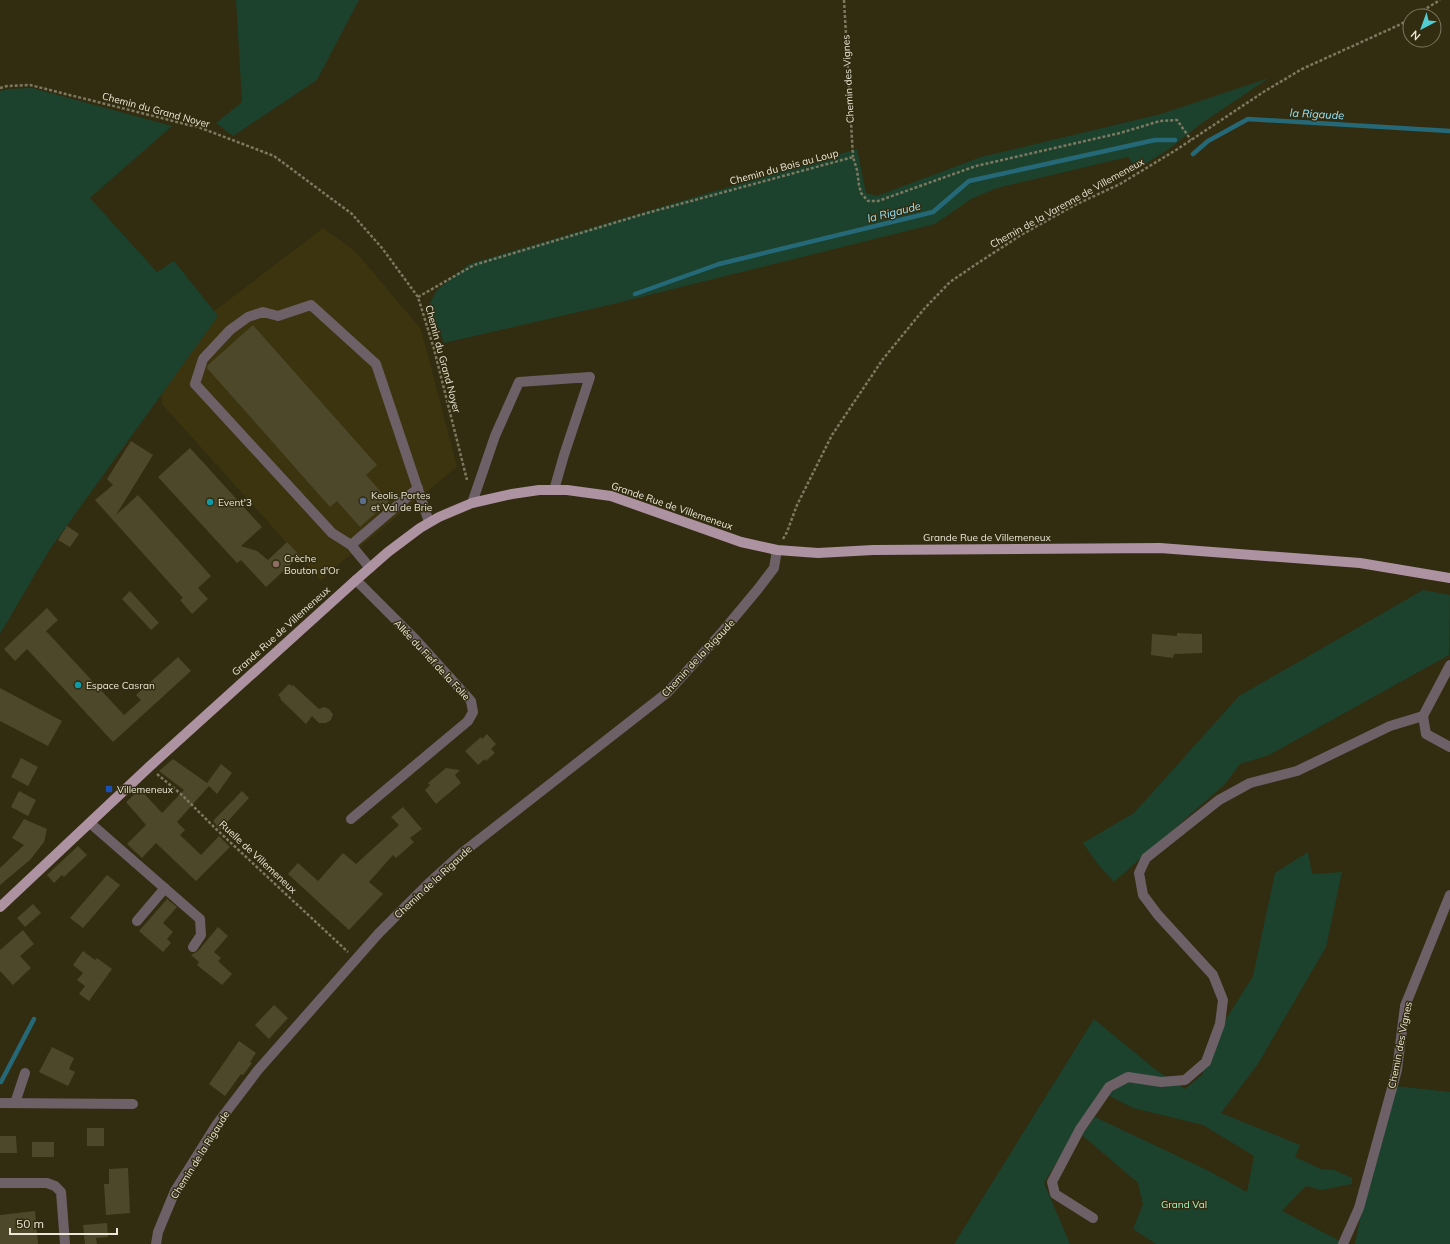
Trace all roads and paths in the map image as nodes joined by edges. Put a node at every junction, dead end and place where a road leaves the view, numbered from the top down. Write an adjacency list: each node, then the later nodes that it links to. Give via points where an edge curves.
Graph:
1 (844, 0): 7 (path, Chemin des Vignes)
2 (1440, 0): 3 (path)
3 (1427, 8)
4 (1402, 23): 6 (path, Chemin de la Varenne de Villemeneux, via 1302,69)
5 (0, 88): 8 (path, Chemin du Grand Noyer, via 30,85 201,128 274,156 352,214 382,248)
6 (1191, 140): 7 (path, Chemin du Bois au Loup, via 1178,120 1160,121 1120,133 976,166 878,201 868,201 861,193); 14 (path, Chemin de la Varenne de Villemeneux, via 1120,184 1021,235 950,282 883,359 832,435)
7 (853, 157): 8 (path, Chemin du Bois au Loup, via 655,211 474,265)
8 (418, 297): 11 (path, Chemin du Grand Noyer, via 434,349)
9 (418, 488): 12 (street); 13 (street); 13 (street, via 376,364 311,305 278,316 263,312 248,317 230,330 204,359 195,384 332,533)
10 (554, 490): 11 (main road, Grande Rue de Villemeneux, via 512,494); 11 (street, via 590,377 519,382 495,436); 14 (main road, Grande Rue de Villemeneux, via 611,496 741,542)
11 (472, 503): 12 (main road, Grande Rue de Villemeneux)
12 (429, 522): 15 (main road, Grande Rue de Villemeneux)
13 (351, 545): 15 (street)
14 (777, 550): 16 (main road, Grande Rue de Villemeneux, via 818,553 873,550 1160,548 1360,563); 29 (street, Chemin de la Rigaude, via 774,568 758,589 724,631 668,692 462,853 428,884)
15 (370, 568): 17 (main road, Grande Rue de Villemeneux)
16 (1450, 578)
17 (356, 580): 21 (main road, Grande Rue de Villemeneux); 22 (street, Allée du Fief de la Folie, via 416,640 471,701 473,712 468,721)
18 (1450, 664): 19 (street)
19 (1423, 716): 20 (street, via 1426,734); 35 (street, via 1390,726 1297,770 1250,783 1219,800 1146,858 1139,873 1143,895 1158,916 1213,975 1223,1000 1220,1024 1206,1062 1185,1080 1161,1082 1128,1077 1109,1087 1080,1129 1052,1182 1055,1194)
20 (1450, 747)
21 (149, 767): 23 (main road, Grande Rue de Villemeneux); 29 (path, Ruelle de Villemeneux)
22 (351, 819)
23 (90, 823): 24 (street); 26 (main road, Grande Rue de Villemeneux)
24 (164, 888): 27 (street); 28 (street, via 200,920 201,935)
25 (1450, 895): 38 (street, Chemin des Vignes, via 1406,1006 1396,1070 1359,1208)
26 (1, 903)
27 (137, 921)
28 (193, 947)
29 (356, 959): 37 (street, Chemin de la Rigaude, via 258,1070 217,1124 175,1191 158,1232)
30 (25, 1074): 32 (street)
31 (0, 1103): 32 (street)
32 (15, 1103): 33 (street)
33 (133, 1104)
34 (0, 1183): 36 (street, via 47,1183 55,1186 61,1192)
35 (1093, 1218)
36 (65, 1244)
37 (156, 1244)
38 (1343, 1244)

